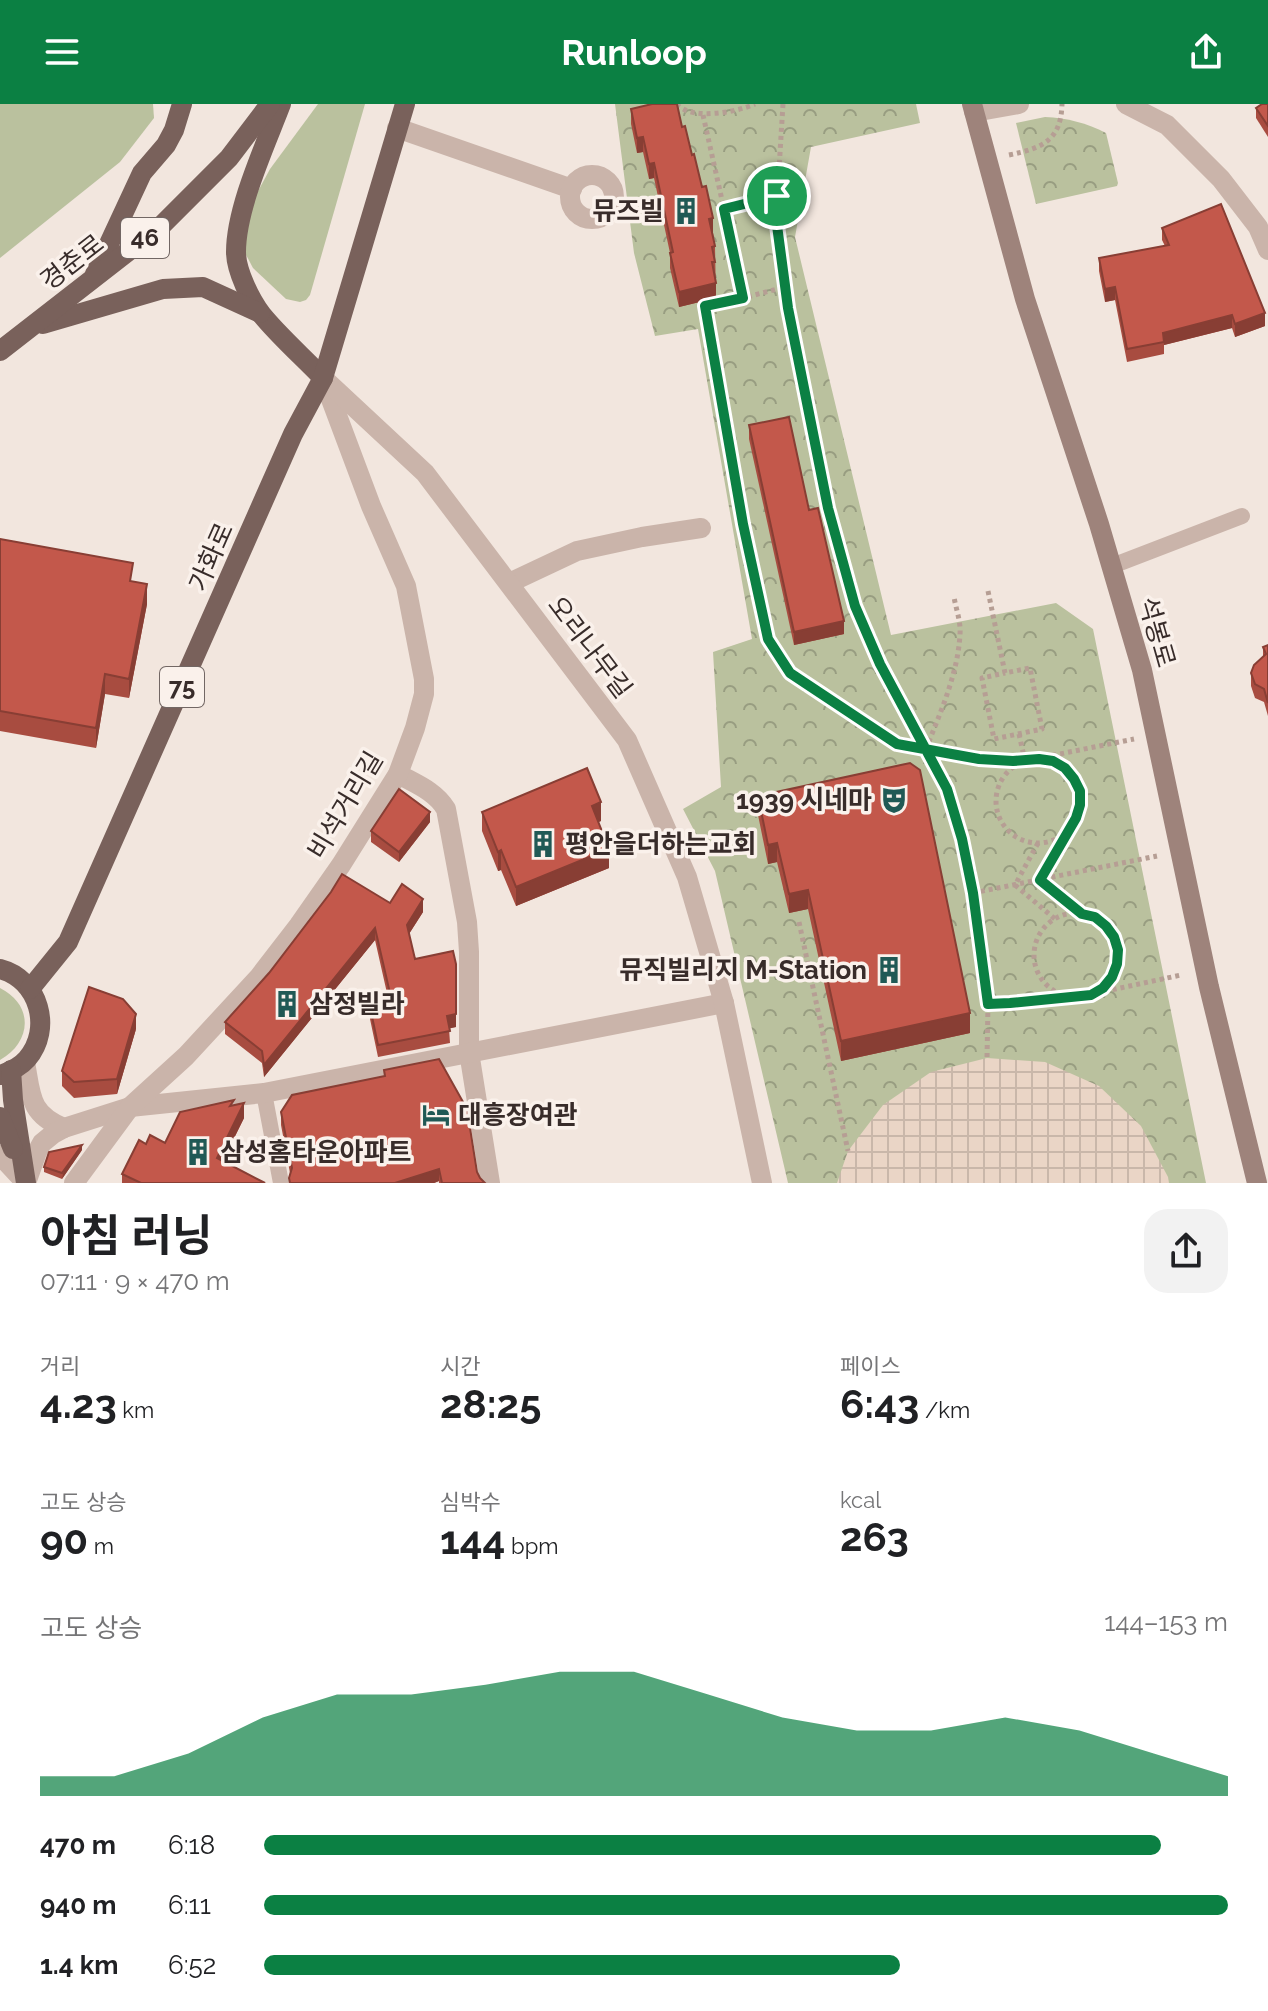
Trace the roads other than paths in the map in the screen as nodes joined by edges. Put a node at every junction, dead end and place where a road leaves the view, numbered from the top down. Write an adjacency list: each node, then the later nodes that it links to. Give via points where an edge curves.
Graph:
1 (182, 104): 11 (main road, via 174,130 142,173)
2 (270, 104): 11 (main road, 경춘로 / 46, via 229,158 162,225)
3 (281, 104): 12 (main road, via 248,190 237,236 241,276)
4 (405, 104): 8 (main road, 가화로 / 75)
5 (1019, 104): 7 (street)
6 (1126, 104): 10 (street, via 1167,125 1221,179 1258,227)
7 (973, 108): 18 (main road, 석봉로, via 1025,299)
8 (397, 128): 9 (street); 15 (main road, 가화로 / 75)
9 (572, 189)
10 (1268, 250)
11 (93, 278): 13 (main road, 경춘로 / 46)
12 (260, 313): 13 (main road, via 203,287 180,287); 15 (main road)
13 (33, 326): 14 (main road, 경춘로 / 46)
14 (0, 351)
15 (323, 378): 19 (street, 오리나무길, via 425,473); 20 (street, 비석거리길, via 406,586 424,679 415,728); 22 (main road, 가화로 / 75, via 293,434 68,942)
16 (1242, 516): 18 (lane)
17 (701, 528): 19 (street, via 577,551)
18 (1112, 566): 36 (main road, 석봉로, via 1142,670)
19 (509, 583): 23 (street, 오리나무길, via 627,740 687,877)
20 (398, 774): 24 (street, via 432,793 446,809 469,937); 27 (street, 비석거리길, via 316,901 259,977)
21 (0, 969): 22 (main road)
22 (30, 989): 25 (main road, via 41,1018 40,1034 34,1049)
23 (724, 1003): 24 (street); 35 (street, 오리나무길)
24 (469, 1052): 26 (street); 34 (street)
25 (12, 1069): 29 (street, via 37,1110); 31 (main road)
26 (264, 1093): 27 (street); 33 (lane)
27 (130, 1107): 29 (street); 32 (street, 비석거리길)
28 (0, 1117): 31 (main road)
29 (64, 1128): 31 (street, via 42,1143)
30 (0, 1155): 31 (street)
31 (26, 1183)
32 (74, 1183)
33 (281, 1183)
34 (490, 1183)
35 (762, 1183)
36 (1257, 1183)

